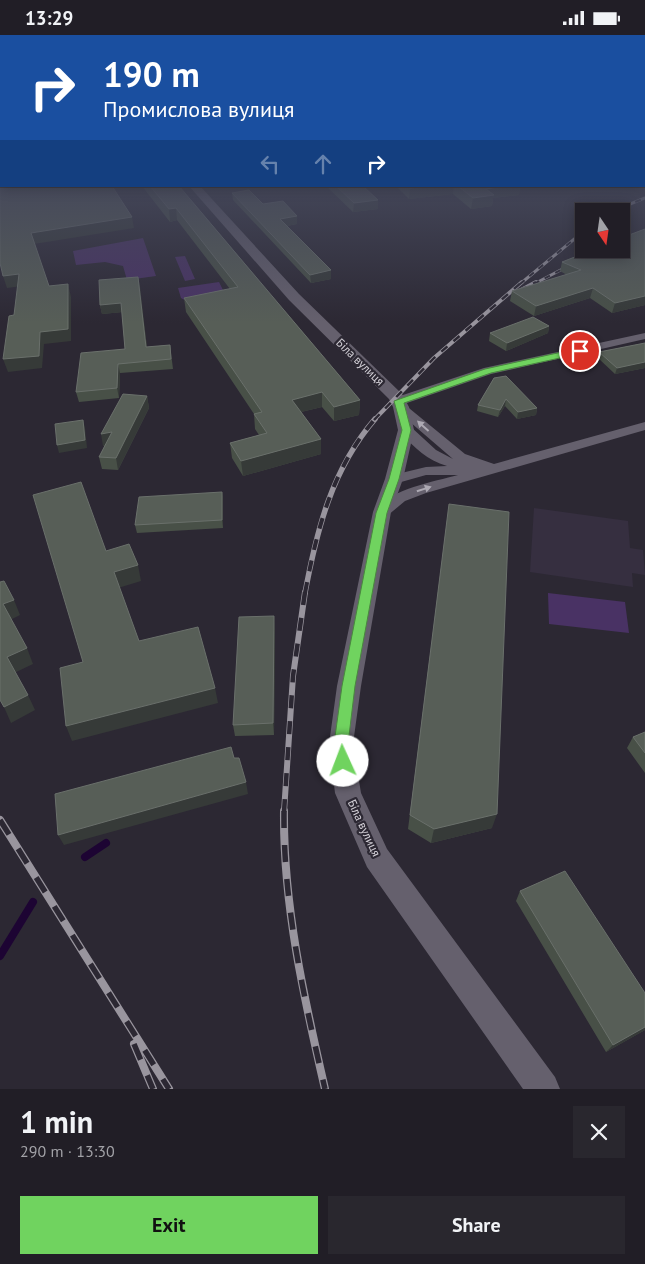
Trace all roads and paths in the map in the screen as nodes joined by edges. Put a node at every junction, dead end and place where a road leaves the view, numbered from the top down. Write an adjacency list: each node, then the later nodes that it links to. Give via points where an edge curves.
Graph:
1 (228, 224): 3 (street, Біла вулиця, via 294,297)
2 (645, 336): 3 (street, via 488,371)
3 (400, 404): 5 (street, Біла вулиця); 6 (street, one-way to 3, via 460,457)
4 (645, 426): 6 (street)
5 (406, 430): 6 (street, via 428,453 448,462); 7 (street, Біла вулиця)
6 (493, 469): 7 (street, via 426,471); 8 (street, one-way to 6, via 400,498)
7 (394, 479): 8 (street, Біла вулиця)
8 (382, 513): 9 (street, Біла вулиця, via 341,744 348,793 377,858)
9 (543, 1089)

